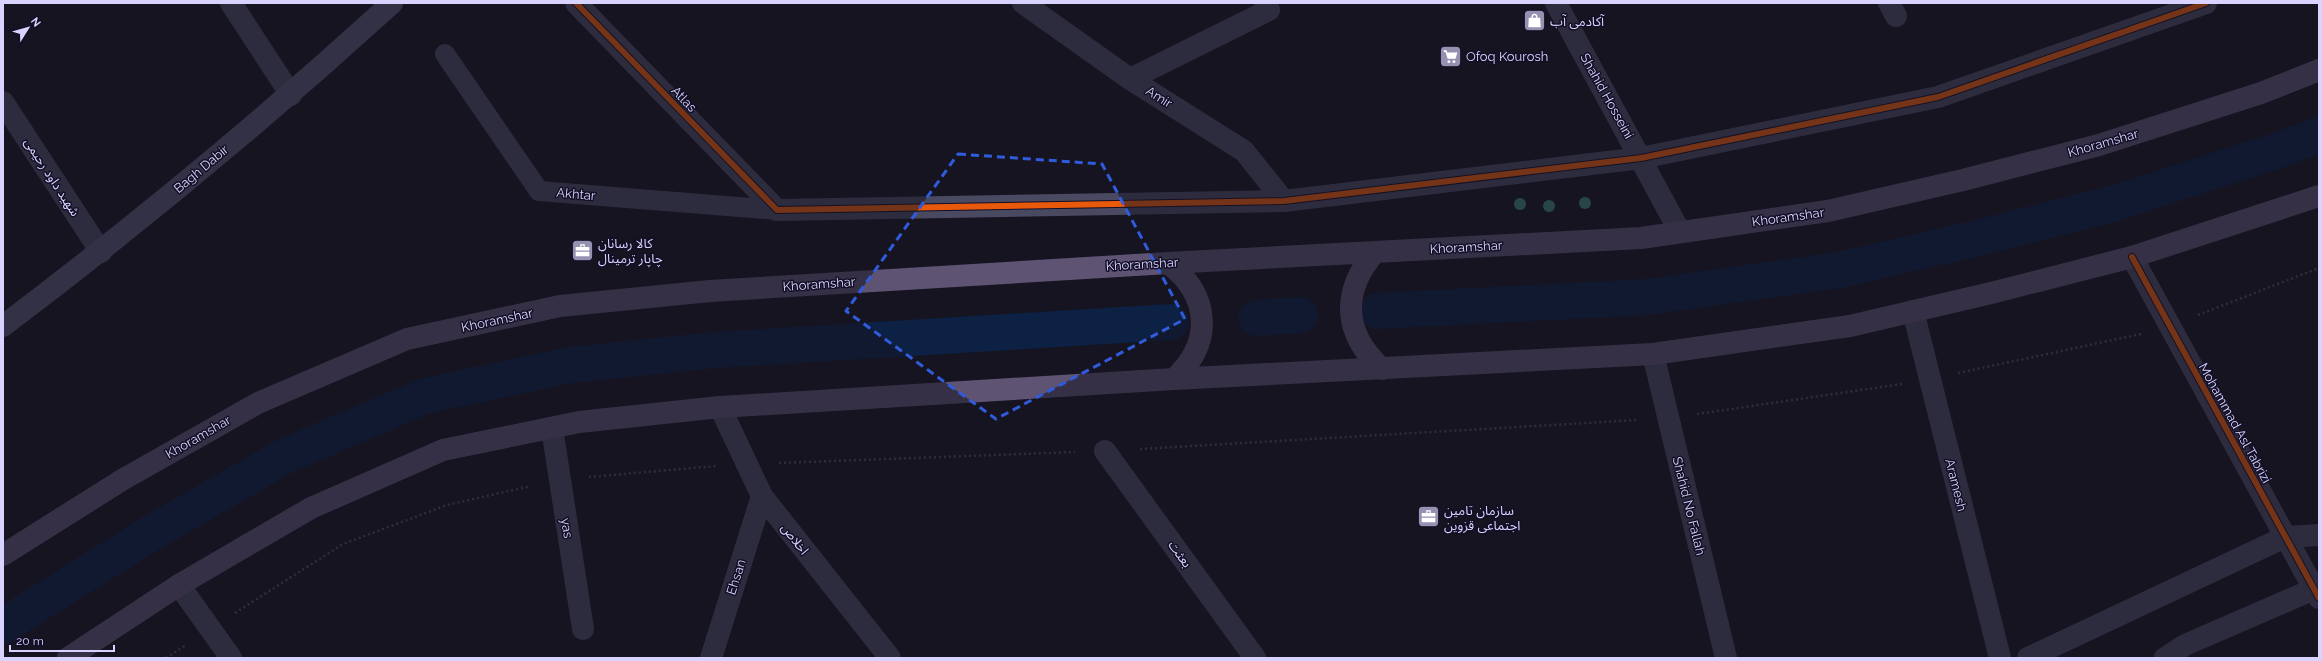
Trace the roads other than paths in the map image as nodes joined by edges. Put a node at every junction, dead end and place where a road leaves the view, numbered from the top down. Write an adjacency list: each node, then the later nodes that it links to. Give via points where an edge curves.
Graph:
1 (232, 3): 11 (street)
2 (392, 3): 11 (main road, Bagh Dabir)
3 (576, 3): 16 (street, Atlas)
4 (1023, 3): 10 (street, Amir)
5 (1265, 3): 10 (street, via 1269,10)
6 (1556, 3): 13 (street, Shahid Hosseini)
7 (2206, 3): 13 (street, via 1938,97)
8 (445, 54): 16 (lane, Akhtar, via 539,191)
9 (2319, 70): 17 (main road, Khoramshar, via 2261,93 2099,145 2001,170 1828,211)
10 (1130, 79): 15 (street, Amir, via 1244,151)
11 (291, 95): 18 (main road, Bagh Dabir)
12 (3, 102): 18 (street, شهید داود رحیمی)
13 (1641, 158): 15 (street); 17 (street, Shahid Hosseini)
14 (2319, 196): 20 (main road)
15 (1284, 201): 16 (street)
16 (778, 210)
17 (1680, 232): 19 (main road, Khoramshar, via 1641,238)
18 (101, 252): 23 (main road, Bagh Dabir)
19 (1375, 252): 21 (main road, Khoramshar); 25 (main road, via 1362,266 1354,283 1350,302 1357,339)
20 (2132, 258): 22 (main road); 32 (street, Mohammad Asl Tabrizi)
21 (1168, 263): 26 (main road, via 1192,286 1199,302 1202,319 1196,353 1187,367); 33 (main road, Khoramshar, via 703,291 560,306 407,339 258,403 122,480)
22 (1913, 311): 24 (main road, via 1850,326); 43 (street, Aramesh, via 1928,380)
23 (3, 326)
24 (1653, 354): 25 (main road); 42 (street, Shahid No Fallah)
25 (1382, 369): 26 (main road)
26 (1174, 379): 27 (main road)
27 (720, 407): 28 (main road, via 579,422); 30 (street, اخلاص)
28 (552, 428): 34 (main road, via 443,450 311,508); 36 (street, yas)
29 (1105, 450): 41 (street, بعثت)
30 (762, 496): 39 (street, Ehsan); 40 (street, اخلاص)
31 (2319, 535): 32 (street)
32 (2285, 537): 35 (street, Mohammad Asl Tabrizi); 44 (street)
33 (3, 555)
34 (179, 585): 37 (main road); 38 (street)
35 (2317, 592): 45 (street, via 2185,645)
36 (583, 629)
37 (68, 658)
38 (231, 658)
39 (711, 658)
40 (890, 658)
41 (1255, 658)
42 (1726, 658)
43 (2000, 658)
44 (2028, 658)
45 (2165, 658)

